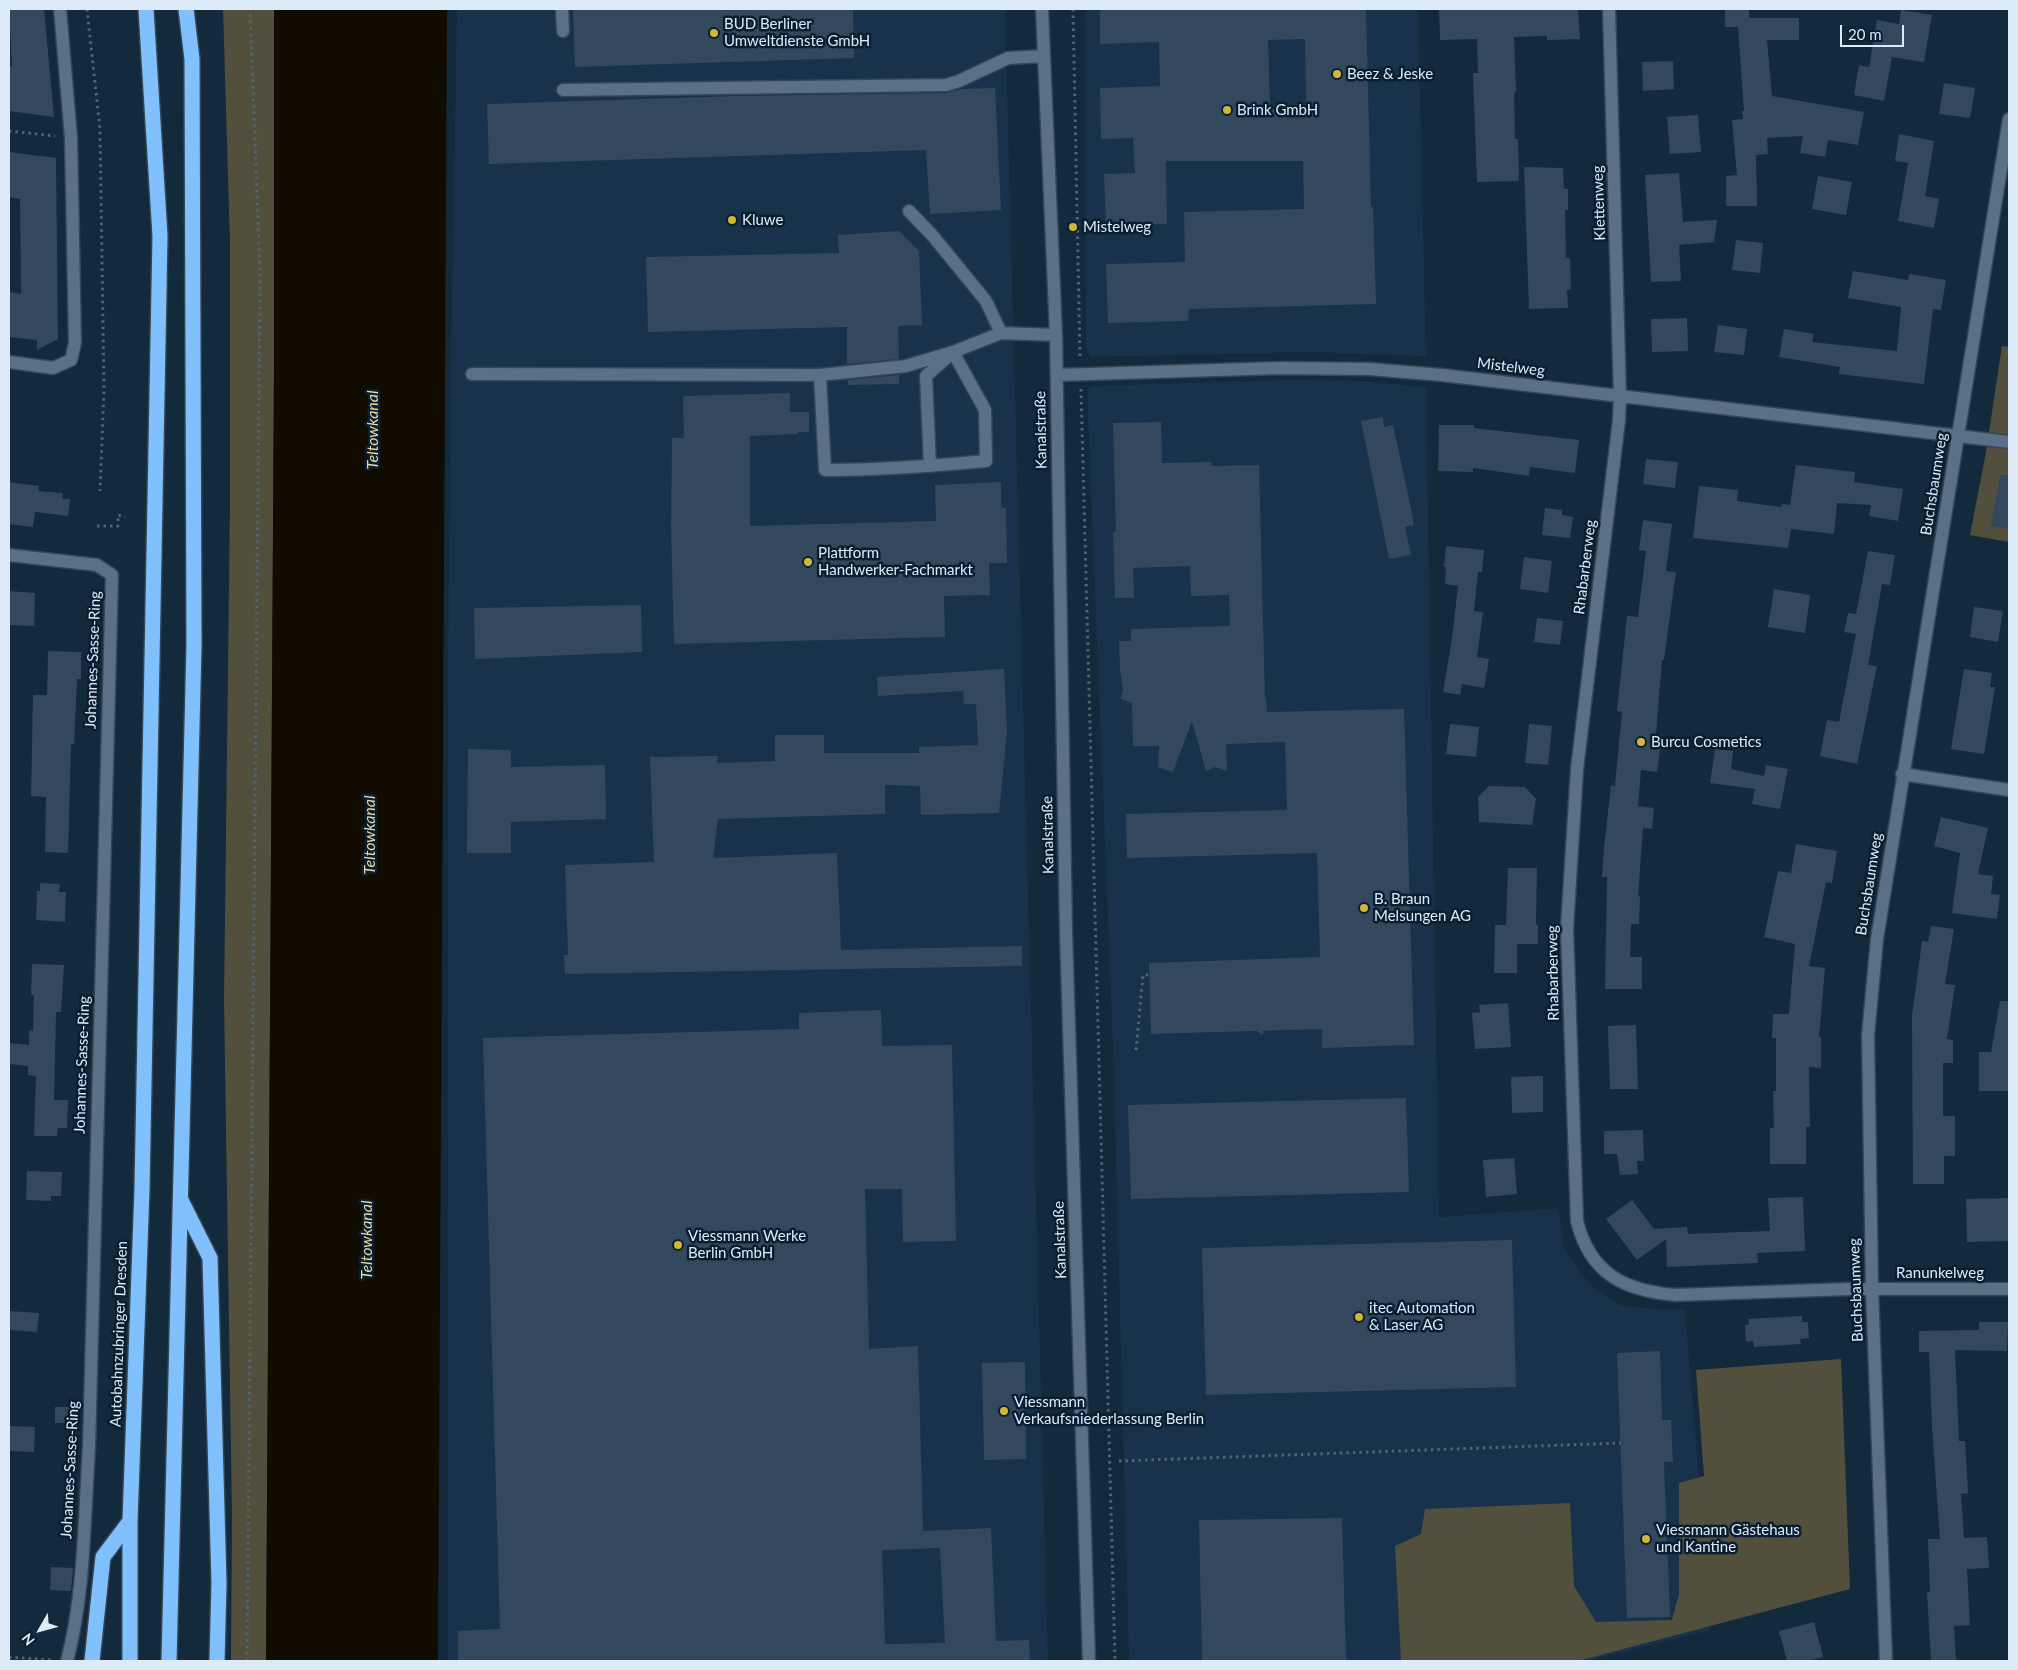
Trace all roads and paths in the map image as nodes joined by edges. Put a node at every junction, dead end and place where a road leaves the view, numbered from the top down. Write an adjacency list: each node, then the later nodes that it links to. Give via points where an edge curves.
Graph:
1 (60, 9): 15 (street)
2 (87, 9): 30 (path, via 100,130 104,390)
3 (146, 9): 43 (highway, Autobahnzubringer Dresden, via 160,236 142,1149)
4 (186, 9): 38 (highway, via 192,59 194,645)
5 (250, 9): 49 (path, via 260,273)
6 (562, 9): 10 (street)
7 (1042, 9): 11 (street, Kanalstraße)
8 (1073, 9): 17 (path)
9 (1609, 9): 25 (street, Klettenweg)
10 (563, 31)
11 (1043, 56): 12 (street, via 1008,58 946,85); 19 (street, Kanalstraße)
12 (563, 90)
13 (2009, 120): 27 (street, Buchsbaumweg)
14 (9, 131): 15 (path)
15 (70, 138): 21 (street, via 75,343 71,360 53,368)
16 (909, 211): 18 (street, via 986,301)
17 (1080, 332)
18 (1001, 333): 19 (street); 20 (street)
19 (1056, 335): 24 (street, Kanalstraße)
20 (953, 352): 23 (street, via 906,366); 29 (street, via 926,376); 29 (street, via 985,410 986,460)
21 (9, 362)
22 (472, 374): 23 (street)
23 (820, 375): 29 (street, via 825,470)
24 (1057, 375): 25 (street, Mistelweg, via 1280,368 1369,369 1442,374); 50 (street, Kanalstraße, via 1066,923)
25 (1620, 396): 27 (street, Mistelweg); 39 (street, Rhabarberweg, via 1576,769 1567,928 1580,1234 1602,1269 1641,1291 1676,1295)
26 (1082, 410): 51 (path)
27 (1959, 436): 28 (street, Mistelweg); 34 (street, Buchsbaumweg)
28 (2009, 442)
29 (930, 466)
30 (100, 491)
31 (125, 516): 32 (path, via 118,515 118,526)
32 (98, 526)
33 (9, 555): 44 (street, Johannes-Sasse-Ring, via 97,565 112,575 88,1448 81,1578)
34 (1902, 774): 35 (street); 39 (street, Buchsbaumweg, via 1876,939 1868,1035)
35 (2009, 790)
36 (1149, 975): 37 (path, via 1143,975)
37 (1136, 1050)
38 (181, 1199): 47 (highway); 48 (highway, via 210,1258 219,1583)
39 (1872, 1289): 40 (street, Ranunkelweg); 52 (street, Buchsbaumweg)
40 (2009, 1289)
41 (1621, 1443): 42 (path)
42 (1119, 1461)
43 (130, 1521): 45 (highway, via 103,1557); 46 (highway, Autobahnzubringer Dresden)
44 (67, 1661)
45 (92, 1661)
46 (130, 1661)
47 (169, 1661)
48 (217, 1661)
49 (246, 1661)
50 (1088, 1661)
51 (1115, 1661)
52 (1886, 1661)

